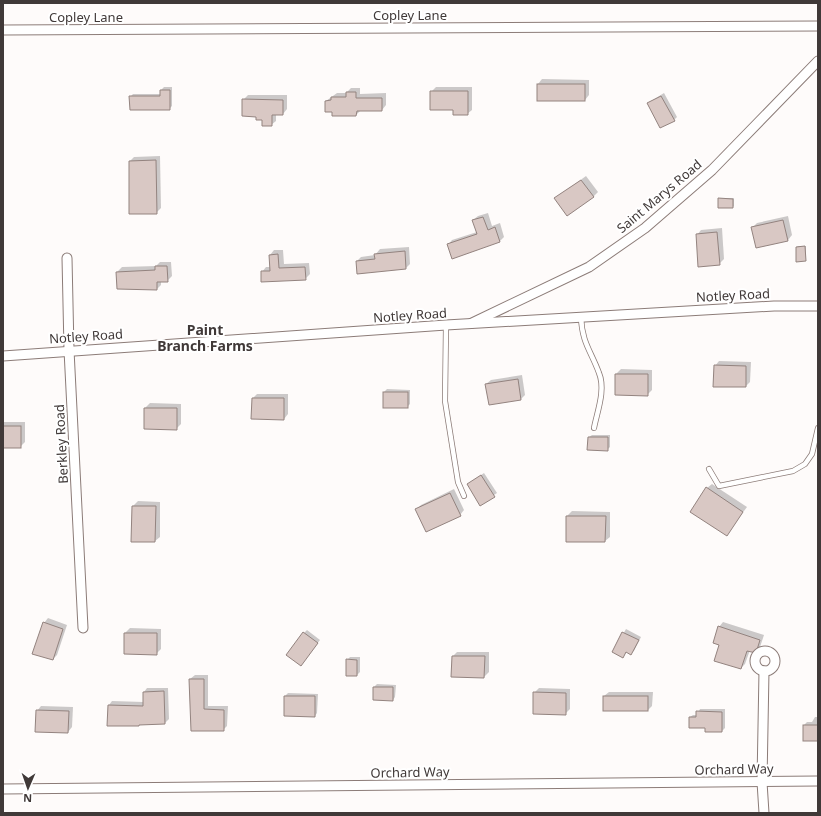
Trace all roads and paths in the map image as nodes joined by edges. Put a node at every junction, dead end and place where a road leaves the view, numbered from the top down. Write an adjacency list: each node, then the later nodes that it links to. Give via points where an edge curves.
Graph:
1 (818, 26): 2 (street, Copley Lane)
2 (3, 30)
3 (818, 61): 7 (street, Saint Marys Road, via 712,170 645,228 588,267)
4 (67, 258): 9 (street, Berkley Road)
5 (818, 306): 6 (street, Notley Road, via 774,306)
6 (581, 317): 7 (street, Notley Road); 11 (lane, via 586,346 600,374 601,385)
7 (468, 324): 8 (street, Notley Road)
8 (446, 325): 9 (street, Notley Road); 14 (lane, via 445,401 458,482)
9 (69, 350): 10 (street, Notley Road); 15 (street, Berkley Road)
10 (3, 356)
11 (594, 428)
12 (818, 428): 13 (lane, via 812,454 805,464 793,471 719,486)
13 (709, 469)
14 (464, 496)
15 (83, 628)
16 (764, 671): 18 (street)
17 (818, 781): 18 (street, Orchard Way)
18 (762, 782): 19 (street, Orchard Way); 20 (street)
19 (3, 790)
20 (764, 813)

